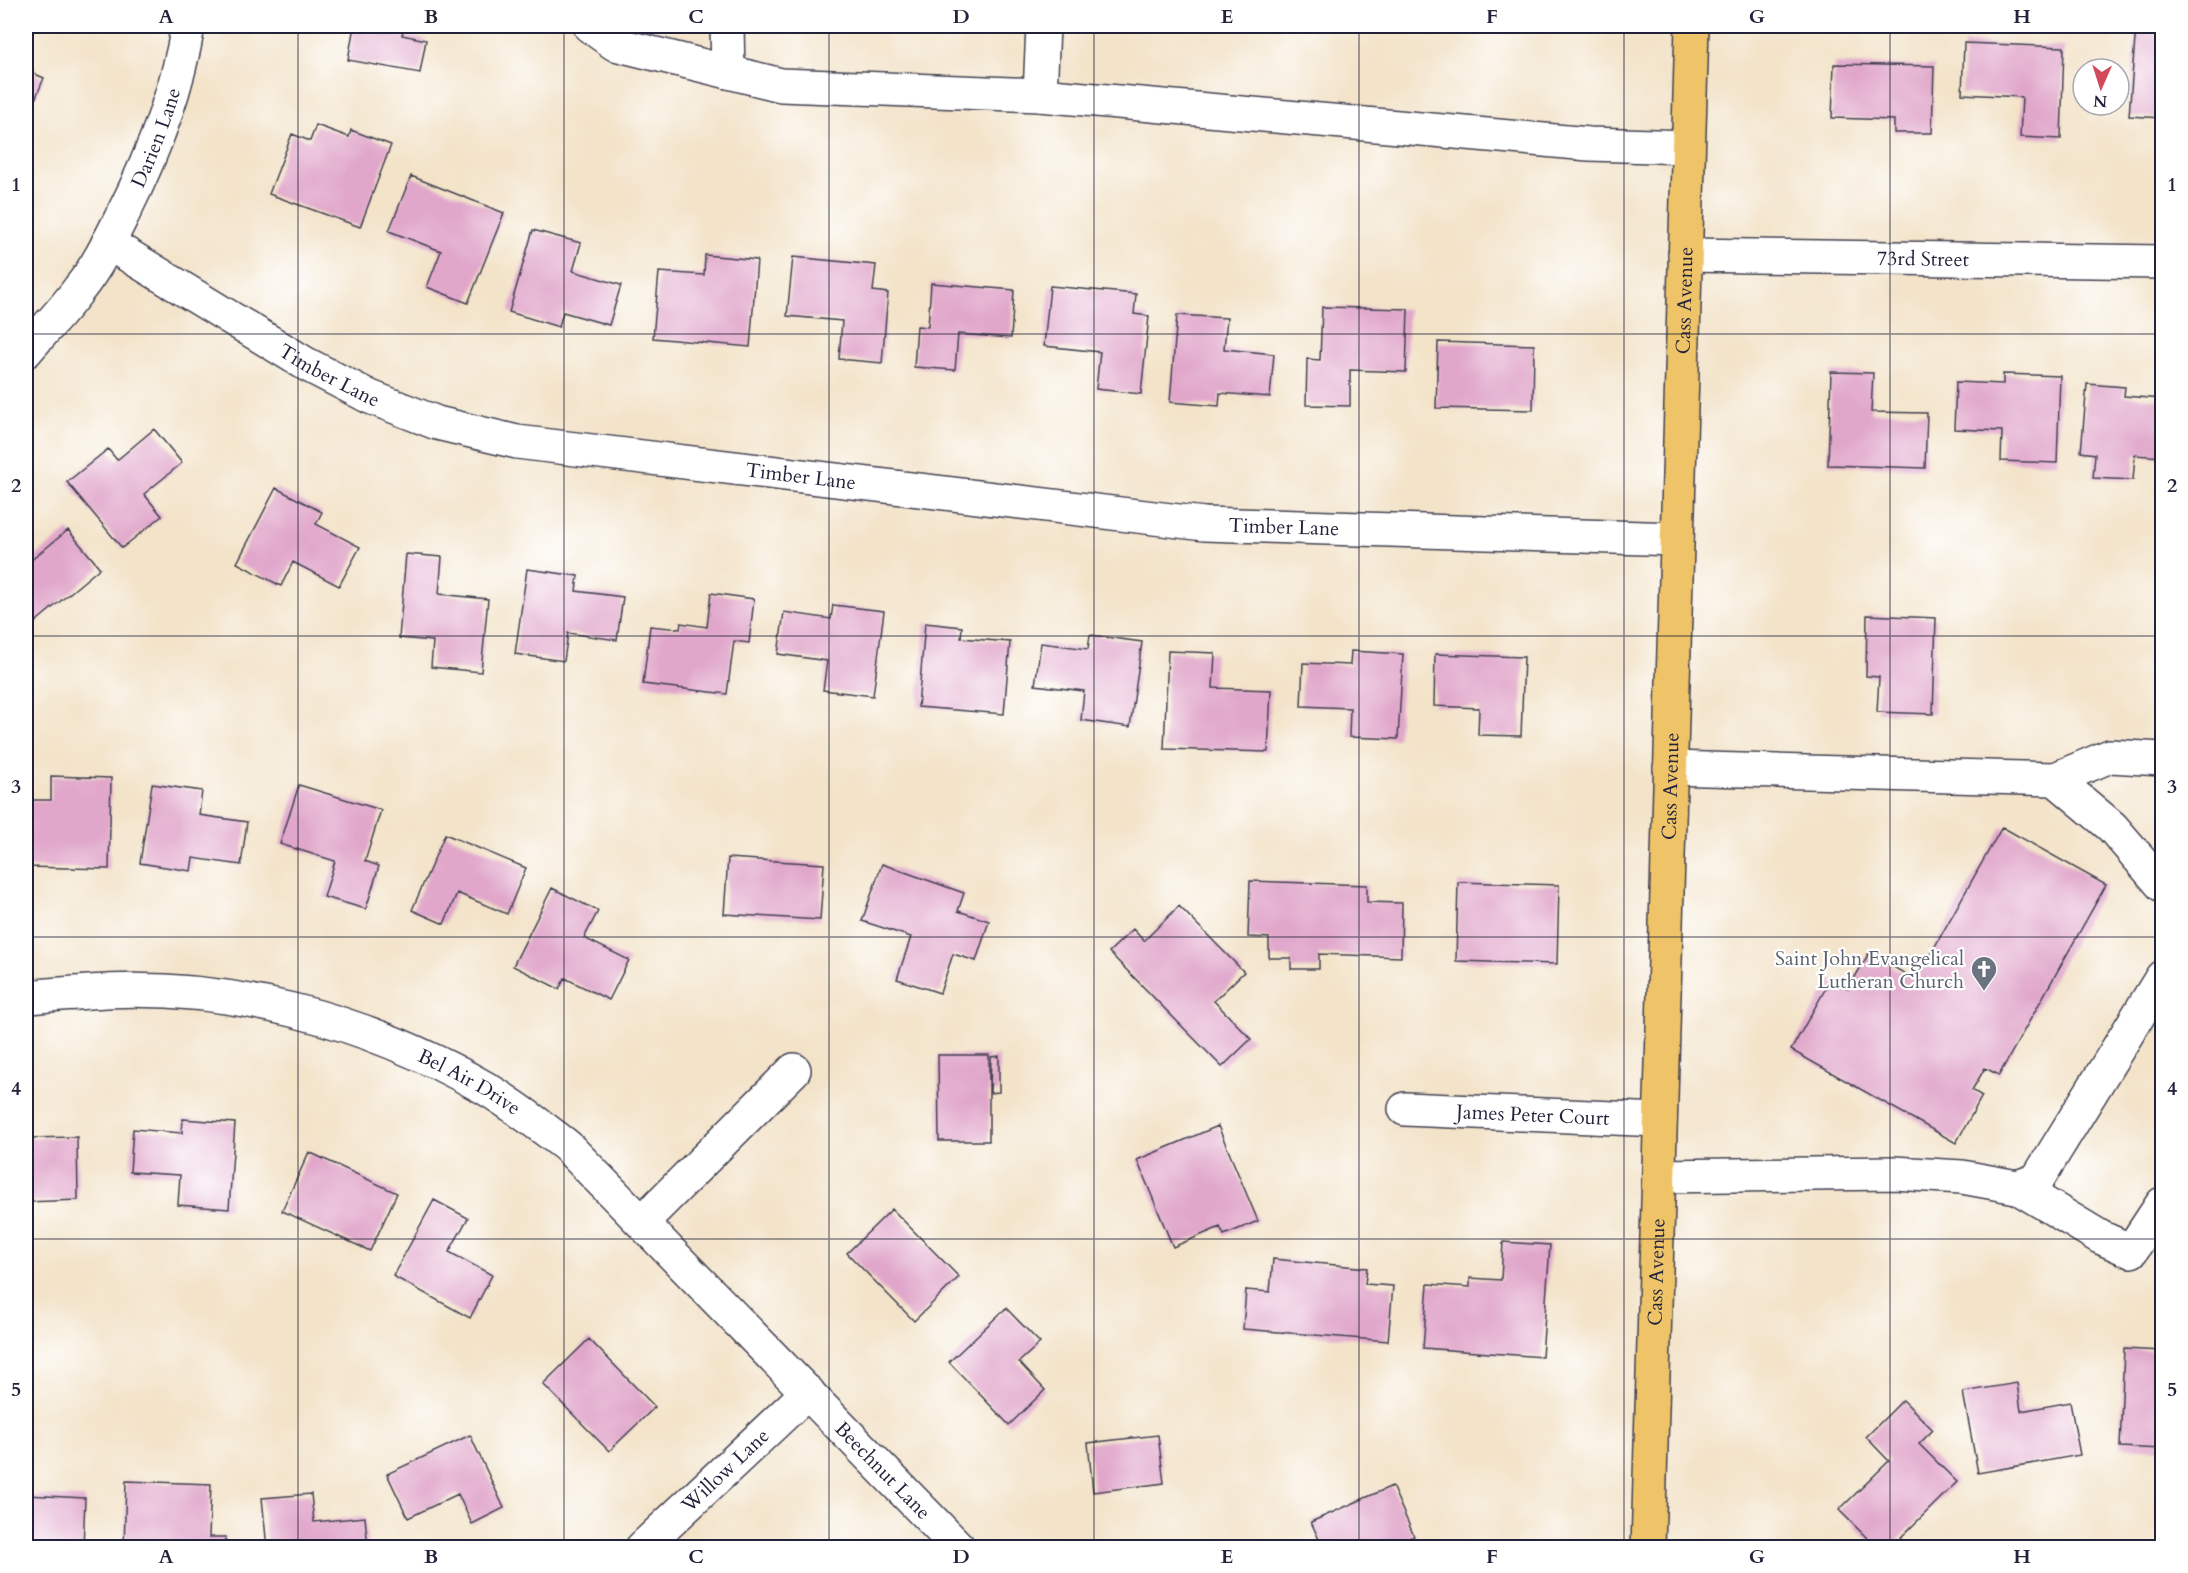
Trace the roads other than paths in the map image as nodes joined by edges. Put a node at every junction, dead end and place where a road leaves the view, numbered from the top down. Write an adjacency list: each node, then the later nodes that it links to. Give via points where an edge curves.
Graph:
1 (188, 26): 9 (street, Darien Lane, via 167,114 147,166)
2 (590, 26): 6 (street, via 615,44)
3 (727, 26): 6 (street)
4 (1042, 26): 7 (street)
5 (1692, 26): 8 (main road, Cass Avenue)
6 (728, 72): 7 (street, via 781,85)
7 (1040, 95): 8 (street, via 1589,144)
8 (1688, 147): 10 (main road, Cass Avenue)
9 (108, 243): 12 (street, via 80,288); 13 (street, Timber Lane, via 306,364 370,397 437,423 517,442 1204,524)
10 (1685, 255): 11 (street, 73rd Street); 13 (main road, Cass Avenue)
11 (2163, 262)
12 (26, 351)
13 (1677, 539): 15 (main road, Cass Avenue)
14 (2163, 759): 16 (street, via 2110,756)
15 (1670, 768): 16 (street); 22 (main road, Cass Avenue)
16 (2055, 779): 17 (street, via 2112,827)
17 (2163, 885)
18 (2163, 977): 24 (street, via 2037,1180)
19 (26, 998): 26 (street, Bel Air Drive, via 119,990 172,991 303,1012 367,1032 428,1058 535,1121 567,1146)
20 (794, 1070): 26 (street)
21 (1405, 1109): 22 (street, James Peter Court)
22 (1660, 1120): 23 (main road, Cass Avenue)
23 (1659, 1176): 24 (street, via 1894,1173 1962,1177); 30 (main road, Cass Avenue)
24 (2017, 1187): 25 (street, via 2131,1251)
25 (2163, 1204)
26 (642, 1222): 27 (street, Bel Air Drive)
27 (808, 1392): 28 (street, Willow Lane); 29 (street, Beechnut Lane)
28 (642, 1548)
29 (959, 1548)
30 (1648, 1548)

